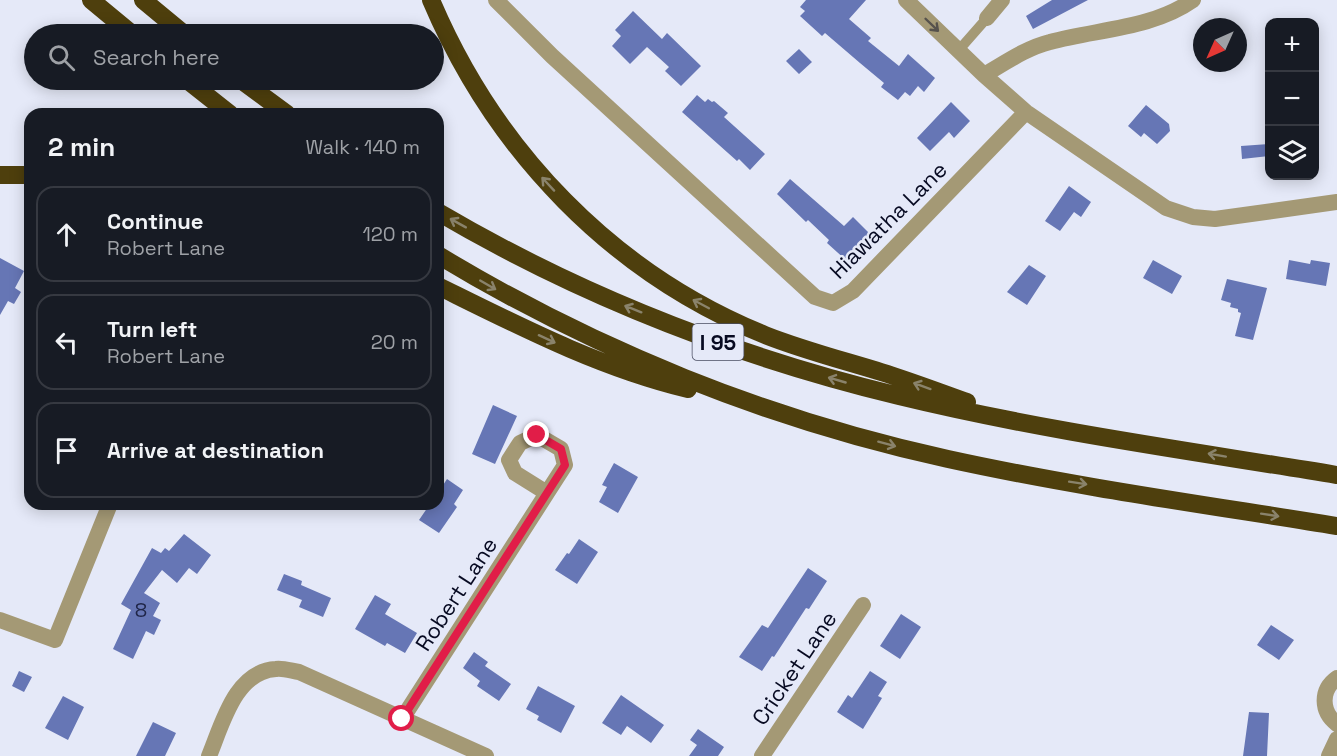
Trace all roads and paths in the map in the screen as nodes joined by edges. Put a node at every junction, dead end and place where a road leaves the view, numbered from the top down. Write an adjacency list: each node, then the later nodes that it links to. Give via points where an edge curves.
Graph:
1 (91, 0): 9 (highway)
2 (143, 0): 10 (highway)
3 (431, 0): 11 (highway, one-way to 3)
4 (496, 0): 19 (street, Hiawatha Lane, via 815,297 833,303 853,291)
5 (906, 0): 13 (street, one-way to 13)
6 (1002, 0): 8 (street)
7 (1193, 0): 14 (street, via 1152,20 1049,42)
8 (987, 18): 13 (lane)
9 (120, 24)
10 (172, 24)
11 (443, 24)
12 (444, 27): 27 (highway, one-way to 12, via 914,382 765,334 700,303 645,270 587,223 521,153 465,70)
13 (958, 51): 14 (street)
14 (984, 75): 19 (street)
15 (200, 90): 17 (highway)
16 (255, 90): 18 (highway)
17 (222, 108)
18 (279, 108)
19 (1026, 112): 22 (street, via 1166,208 1193,218 1215,219)
20 (0, 175): 21 (highway)
21 (24, 175)
22 (1337, 202)
23 (444, 215): 27 (highway, I 95, one-way to 23, via 898,396 726,345 614,301)
24 (444, 258): 26 (highway, I 95, one-way to 26, via 600,342)
25 (444, 288): 26 (highway, one-way to 26, via 543,337 627,372)
26 (771, 409): 31 (highway, I 95, one-way to 31, via 947,459)
27 (1016, 421): 28 (highway, I 95, one-way to 27)
28 (1337, 475)
29 (547, 493): 35 (street, Robert Lane)
30 (108, 510): 33 (street, via 55,640)
31 (1337, 526)
32 (863, 605): 40 (street, Cricket Lane)
33 (0, 620)
34 (1337, 678): 36 (street, via 1324,698 1328,715)
35 (402, 719): 38 (street, via 299,672 278,668 259,672 241,688); 39 (street)
36 (1337, 724)
37 (1337, 739): 41 (street)
38 (208, 756)
39 (486, 756)
40 (762, 756)
41 (1329, 756)

